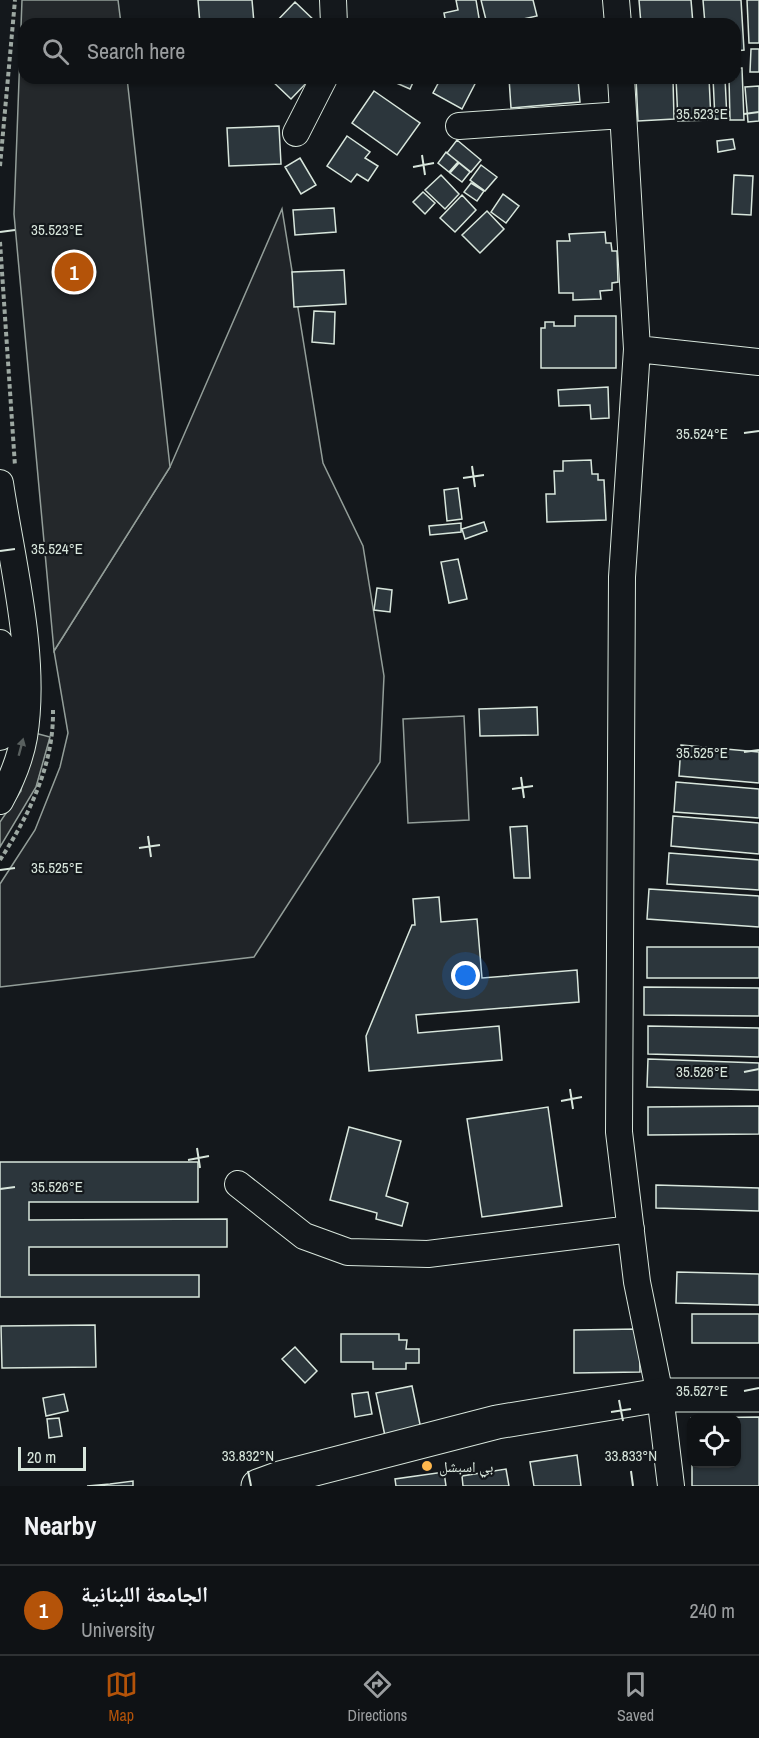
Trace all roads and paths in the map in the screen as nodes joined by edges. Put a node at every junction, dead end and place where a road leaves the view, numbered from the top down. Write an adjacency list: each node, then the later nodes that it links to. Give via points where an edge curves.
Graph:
1 (15, 0): 11 (path)
2 (333, 0): 4 (street)
3 (616, 0): 5 (street)
4 (334, 18)
5 (618, 18)
6 (321, 84): 10 (street)
7 (621, 84): 8 (street)
8 (623, 115): 9 (street); 12 (street)
9 (459, 126)
10 (296, 133)
11 (0, 166)
12 (637, 349): 13 (street); 19 (street, via 622,577 620,1132)
13 (759, 362)
14 (0, 483): 17 (street, one-way to 14, via 24,738 27,704 24,640)
15 (0, 643): 16 (street, via 4,702)
16 (0, 737)
17 (0, 801)
18 (238, 1184): 19 (street, via 304,1236 348,1252 428,1254)
19 (631, 1229): 20 (street, via 637,1282)
20 (660, 1395): 21 (highway); 22 (highway, via 497,1422); 23 (street)
21 (759, 1395)
22 (272, 1483)
23 (670, 1486)

